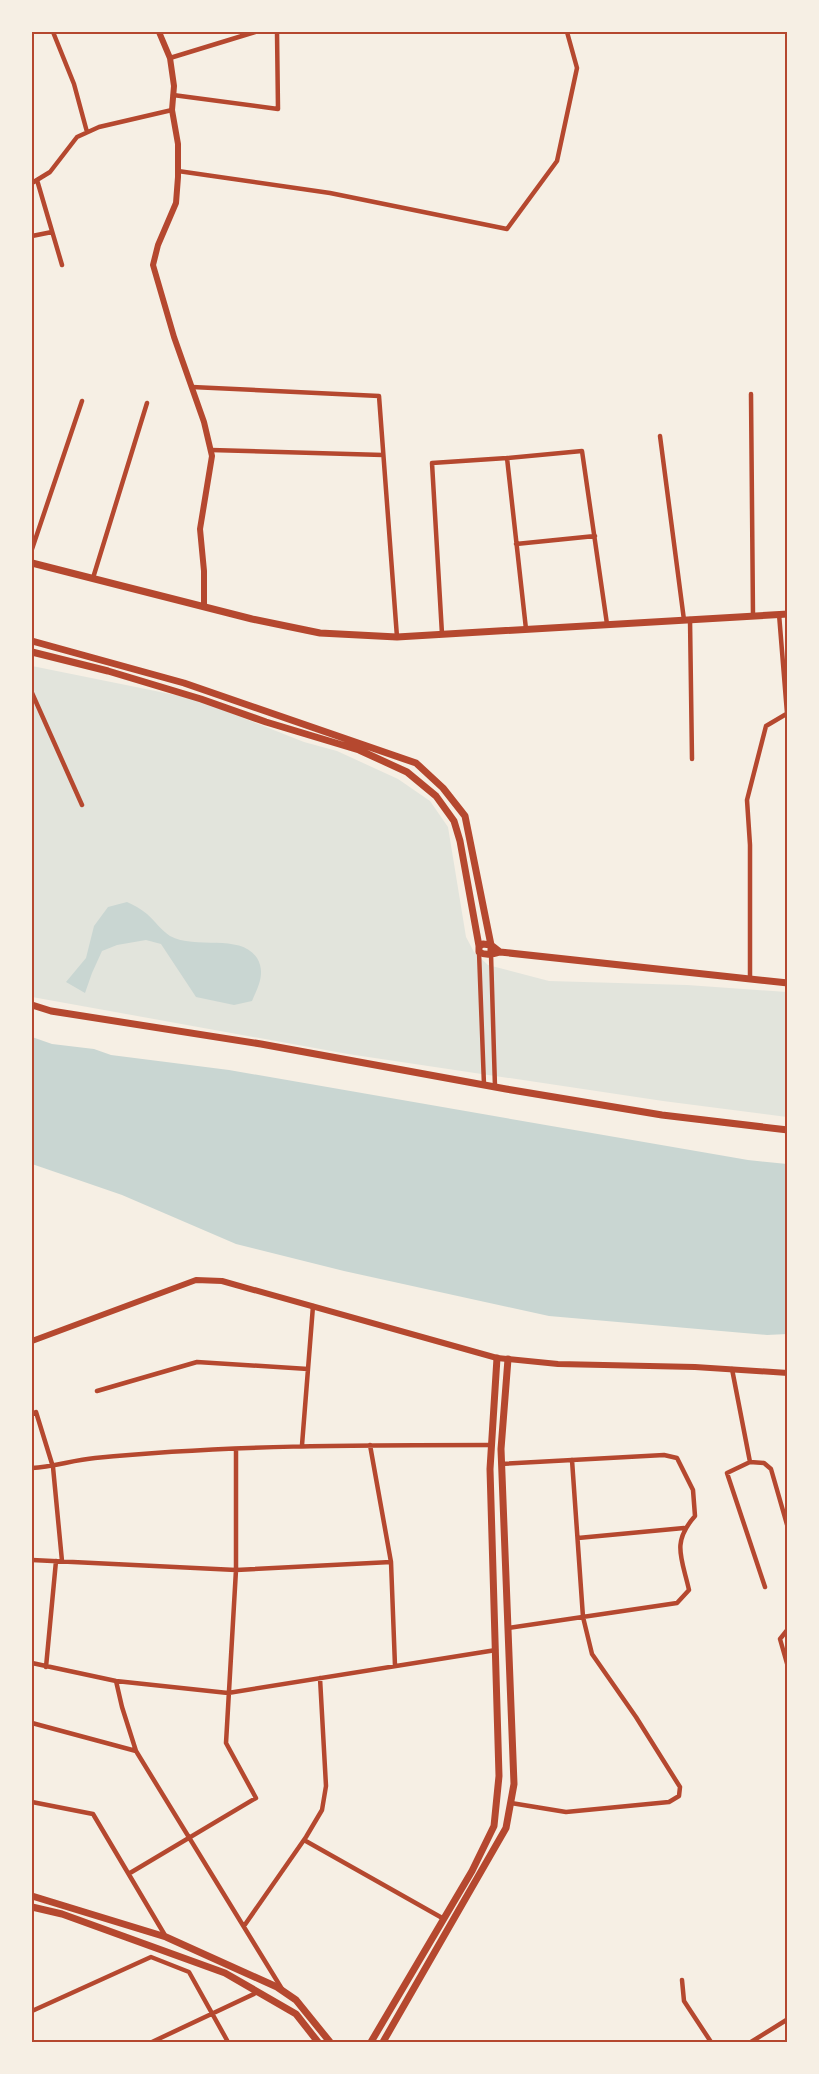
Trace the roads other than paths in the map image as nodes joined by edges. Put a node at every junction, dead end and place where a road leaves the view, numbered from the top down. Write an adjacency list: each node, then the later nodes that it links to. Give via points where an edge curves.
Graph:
1 (53, 32): 9 (street, via 74,84)
2 (159, 32): 6 (street)
3 (255, 32): 6 (street)
4 (277, 32): 7 (street, via 278,109)
5 (567, 32): 10 (street, via 577,68 557,161 507,229 330,193)
6 (170, 58): 7 (street)
7 (173, 95): 8 (street)
8 (172, 110): 9 (street); 10 (street)
9 (87, 132): 11 (street, via 77,136 50,172)
10 (178, 171): 15 (street, via 176,203 153,265)
11 (34, 182): 12 (street)
12 (52, 232): 13 (street); 14 (street)
13 (32, 236)
14 (62, 265)
15 (192, 387): 20 (street); 21 (street, via 379,396)
16 (751, 394): 30 (street)
17 (82, 401): 25 (street)
18 (147, 403): 27 (street)
19 (660, 436): 31 (street)
20 (211, 450): 21 (street); 28 (street, via 200,529)
21 (383, 455): 35 (street)
22 (507, 458): 23 (street, via 582,451); 24 (street); 34 (street, via 432,463)
23 (594, 536): 24 (street); 32 (street)
24 (516, 544): 33 (street)
25 (32, 549)
26 (32, 563): 27 (main road)
27 (93, 579): 28 (main road)
28 (204, 606): 35 (main road, via 320,633)
29 (783, 614): 30 (main road); 39 (street)
30 (753, 616): 31 (main road)
31 (687, 620): 32 (main road); 40 (street)
32 (607, 624): 33 (main road)
33 (526, 629): 34 (main road)
34 (442, 634): 35 (main road)
35 (397, 637)
36 (32, 641): 42 (main road, via 176,680 416,763 465,816)
37 (32, 652): 43 (main road, via 175,691 359,750 407,772 436,796 454,821)
38 (32, 693): 41 (street)
39 (787, 713): 46 (street, via 766,726 747,800)
40 (692, 759)
41 (82, 805)
42 (491, 945): 43 (main road, via 483,944); 44 (main road); 45 (main road)
43 (479, 949): 45 (main road, via 484,955); 49 (street)
44 (500, 952): 45 (main road); 46 (main road)
45 (491, 954): 50 (street)
46 (750, 978): 47 (main road)
47 (788, 983)
48 (32, 1005): 49 (main road)
49 (484, 1085): 50 (main road)
50 (495, 1087): 51 (main road, via 662,1115)
51 (788, 1130)
52 (313, 1306): 53 (street, via 222,1281 196,1280); 54 (street); 56 (street)
53 (32, 1341)
54 (497, 1358): 55 (street); 63 (main road)
55 (508, 1359): 57 (street); 67 (main road)
56 (308, 1369): 59 (street, via 197,1362); 61 (street)
57 (732, 1369): 58 (street); 66 (street)
58 (788, 1373)
59 (97, 1391)
60 (32, 1414): 68 (street, via 36,1412)
61 (302, 1445): 62 (street); 64 (street)
62 (370, 1445): 63 (street); 75 (street)
63 (492, 1445): 81 (main road)
64 (236, 1449): 68 (street, via 92,1458); 76 (street)
65 (572, 1460): 67 (street); 70 (street, via 664,1455 677,1458 693,1490 695,1516); 72 (street)
66 (750, 1462): 71 (street, via 764,1463 771,1469); 77 (street, via 727,1473)
67 (501, 1464): 79 (main road)
68 (53, 1467): 69 (street); 74 (street)
69 (32, 1468)
70 (684, 1528): 72 (street); 78 (street, via 679,1545 689,1590 677,1603)
71 (788, 1528)
72 (578, 1538): 78 (street)
73 (32, 1560): 74 (street)
74 (59, 1561): 76 (street); 84 (street)
75 (391, 1562): 76 (street); 83 (street)
76 (236, 1570): 88 (street)
77 (765, 1587)
78 (583, 1617): 79 (street); 92 (street, via 592,1654 680,1786 679,1796 669,1802 566,1812)
79 (508, 1628): 92 (main road, via 514,1784)
80 (788, 1629): 85 (street, via 780,1639)
81 (496, 1650): 83 (street); 98 (main road, via 499,1776 494,1826)
82 (32, 1663): 84 (street)
83 (395, 1666): 86 (street)
84 (46, 1667): 87 (street)
85 (788, 1667)
86 (320, 1678): 88 (street); 94 (street, via 326,1786 322,1810)
87 (116, 1681): 88 (street); 90 (street)
88 (228, 1693): 93 (street, via 226,1743 256,1798)
89 (32, 1723): 90 (street)
90 (136, 1751): 93 (street)
91 (32, 1802): 95 (street, via 93,1814)
92 (511, 1803): 112 (main road, via 506,1828)
93 (189, 1838): 95 (street); 99 (street)
94 (304, 1840): 98 (street); 99 (street)
95 (130, 1873): 100 (street)
96 (32, 1896): 100 (main road)
97 (32, 1906): 102 (main road, via 225,1973)
98 (444, 1919): 111 (main road)
99 (244, 1926): 103 (street)
100 (166, 1937): 103 (main road)
101 (682, 1980): 113 (street, via 684,2001)
102 (258, 1992): 105 (street); 109 (main road, via 296,2014)
103 (285, 1992): 110 (main road)
104 (32, 2011): 105 (street, via 152,1957 189,1972)
105 (212, 2014): 107 (street); 108 (street)
106 (788, 2019): 114 (street)
107 (152, 2043)
108 (228, 2043)
109 (318, 2043)
110 (330, 2043)
111 (371, 2043)
112 (383, 2043)
113 (711, 2043)
114 (751, 2043)

